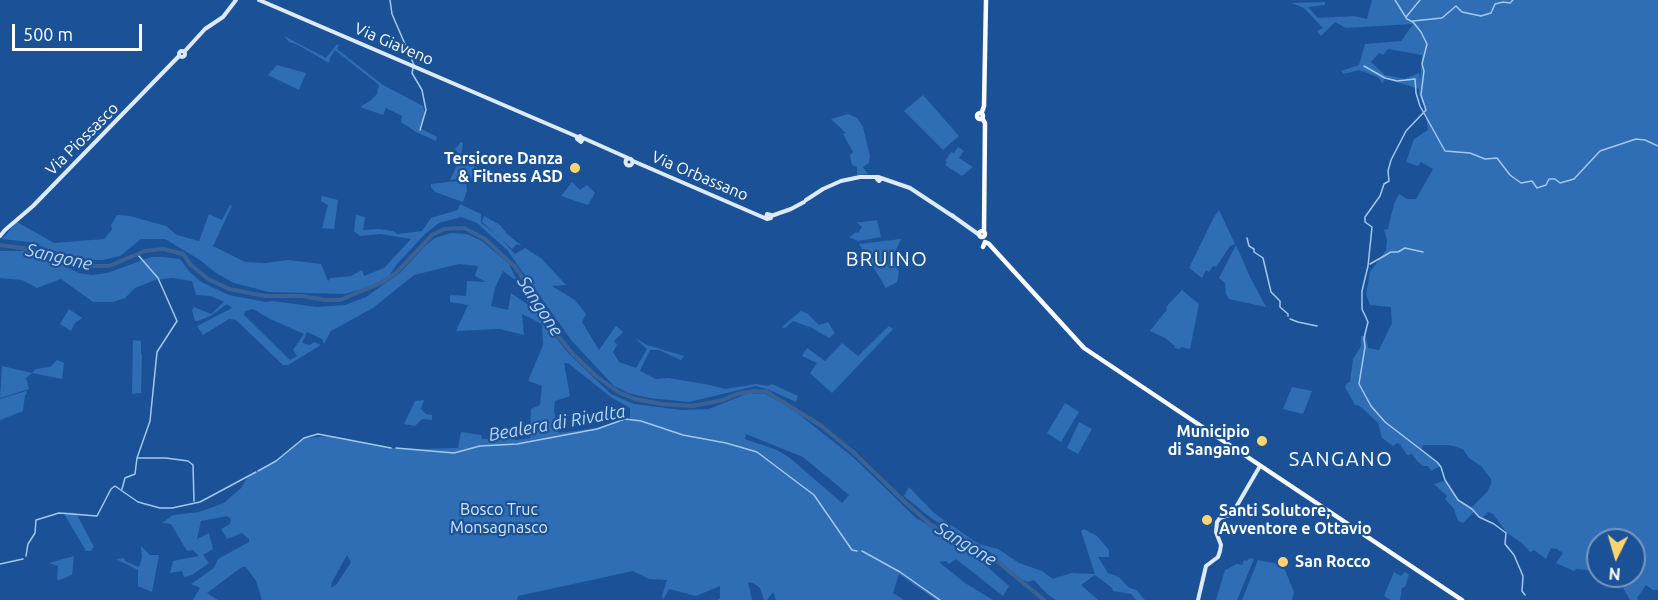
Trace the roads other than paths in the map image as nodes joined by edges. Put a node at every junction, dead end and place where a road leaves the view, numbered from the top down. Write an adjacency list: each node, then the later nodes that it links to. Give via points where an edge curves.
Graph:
1 (236, 0): 6 (main road, Via Piossasco)
2 (259, 0): 4 (main road, Via Giaveno)
3 (986, 0): 5 (main road)
4 (519, 111): 5 (main road, Via Orbassano, via 619,154 629,165 635,163 752,212 768,216 779,213 823,189 860,177 898,183)
5 (981, 232): 7 (main road, via 987,245 1084,348)
6 (0, 236)
7 (1260, 466): 8 (main road, via 1232,514 1217,522 1220,550 1218,557 1206,566); 9 (main road)
8 (1198, 600)
9 (1462, 600)

